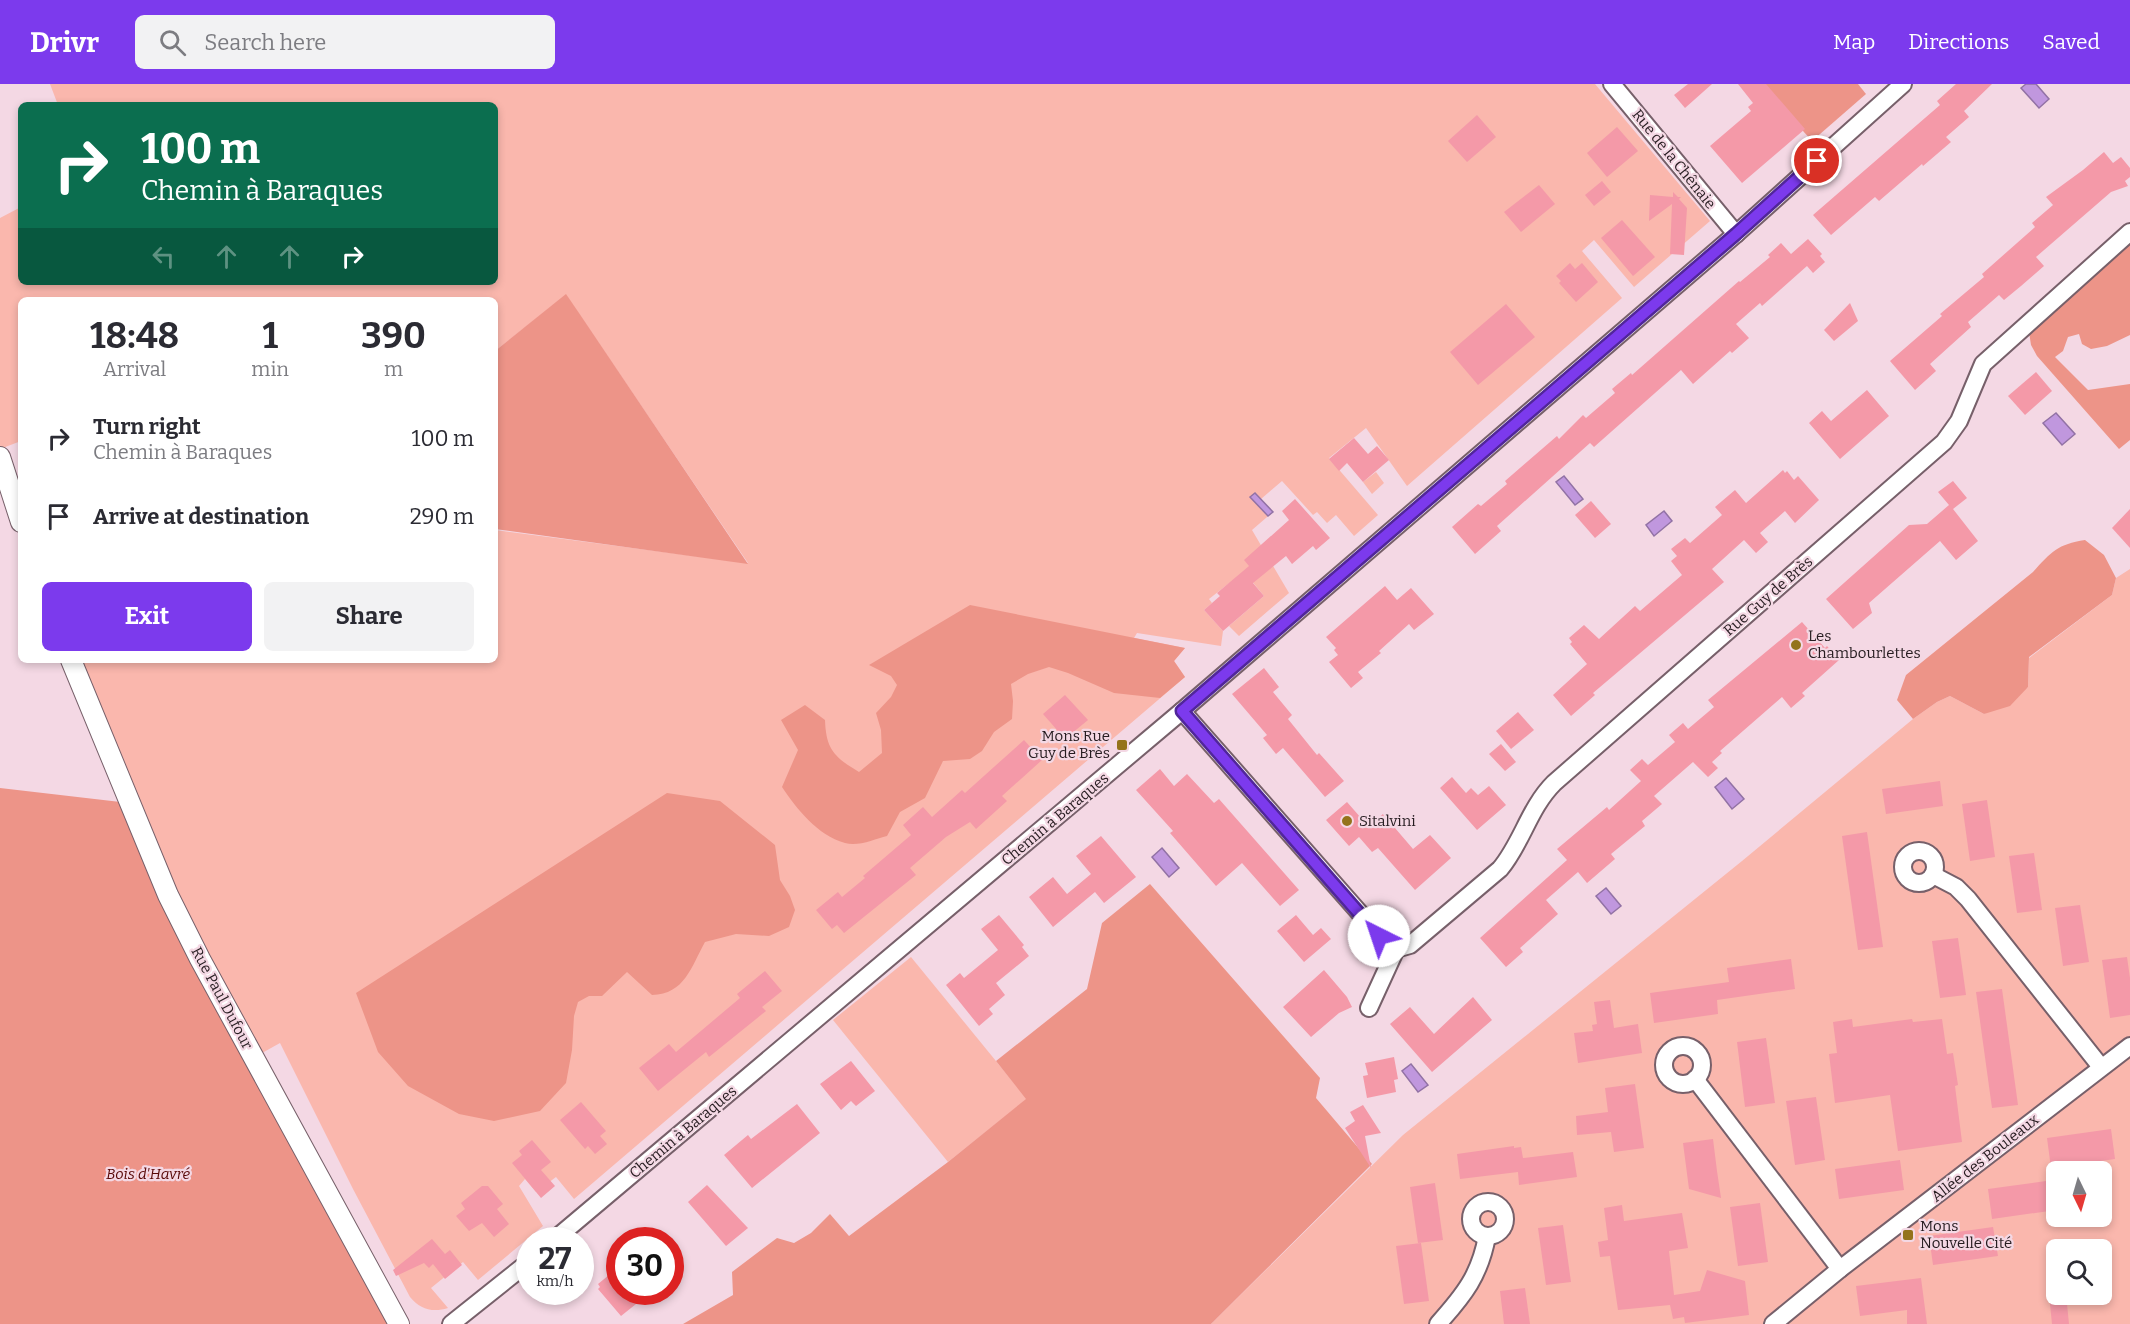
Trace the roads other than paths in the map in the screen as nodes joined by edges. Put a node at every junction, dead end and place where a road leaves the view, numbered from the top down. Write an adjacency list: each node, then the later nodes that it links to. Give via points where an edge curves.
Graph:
1 (1612, 84): 4 (street, Rue de la Chênaie)
2 (1903, 84): 4 (street, Chemin à Baraques)
3 (2130, 232): 10 (street, Rue Guy de Brès, via 1983,364 1959,421 1944,442 1554,783 1536,805 1500,869 1410,945)
4 (1736, 234): 8 (street, Chemin à Baraques)
5 (0, 457): 6 (street)
6 (18, 513)
7 (72, 663): 19 (street, Rue Paul Dufour, via 168,895)
8 (1182, 711): 10 (street, via 1379,936); 15 (street, Chemin à Baraques)
9 (1933, 875): 13 (street, via 1956,887 1968,899)
10 (1396, 949): 11 (street)
11 (1369, 1008)
12 (2130, 1046): 13 (street, Allée des Bouleaux)
13 (2101, 1067): 17 (street, Allée des Bouleaux)
14 (1695, 1079): 17 (street)
15 (569, 1227)
16 (1487, 1236): 21 (street, via 1473,1282)
17 (1840, 1269): 22 (street, Allée des Bouleaux)
18 (516, 1272): 20 (street)
19 (399, 1324)
20 (451, 1324)
21 (1438, 1324)
22 (1773, 1324)

